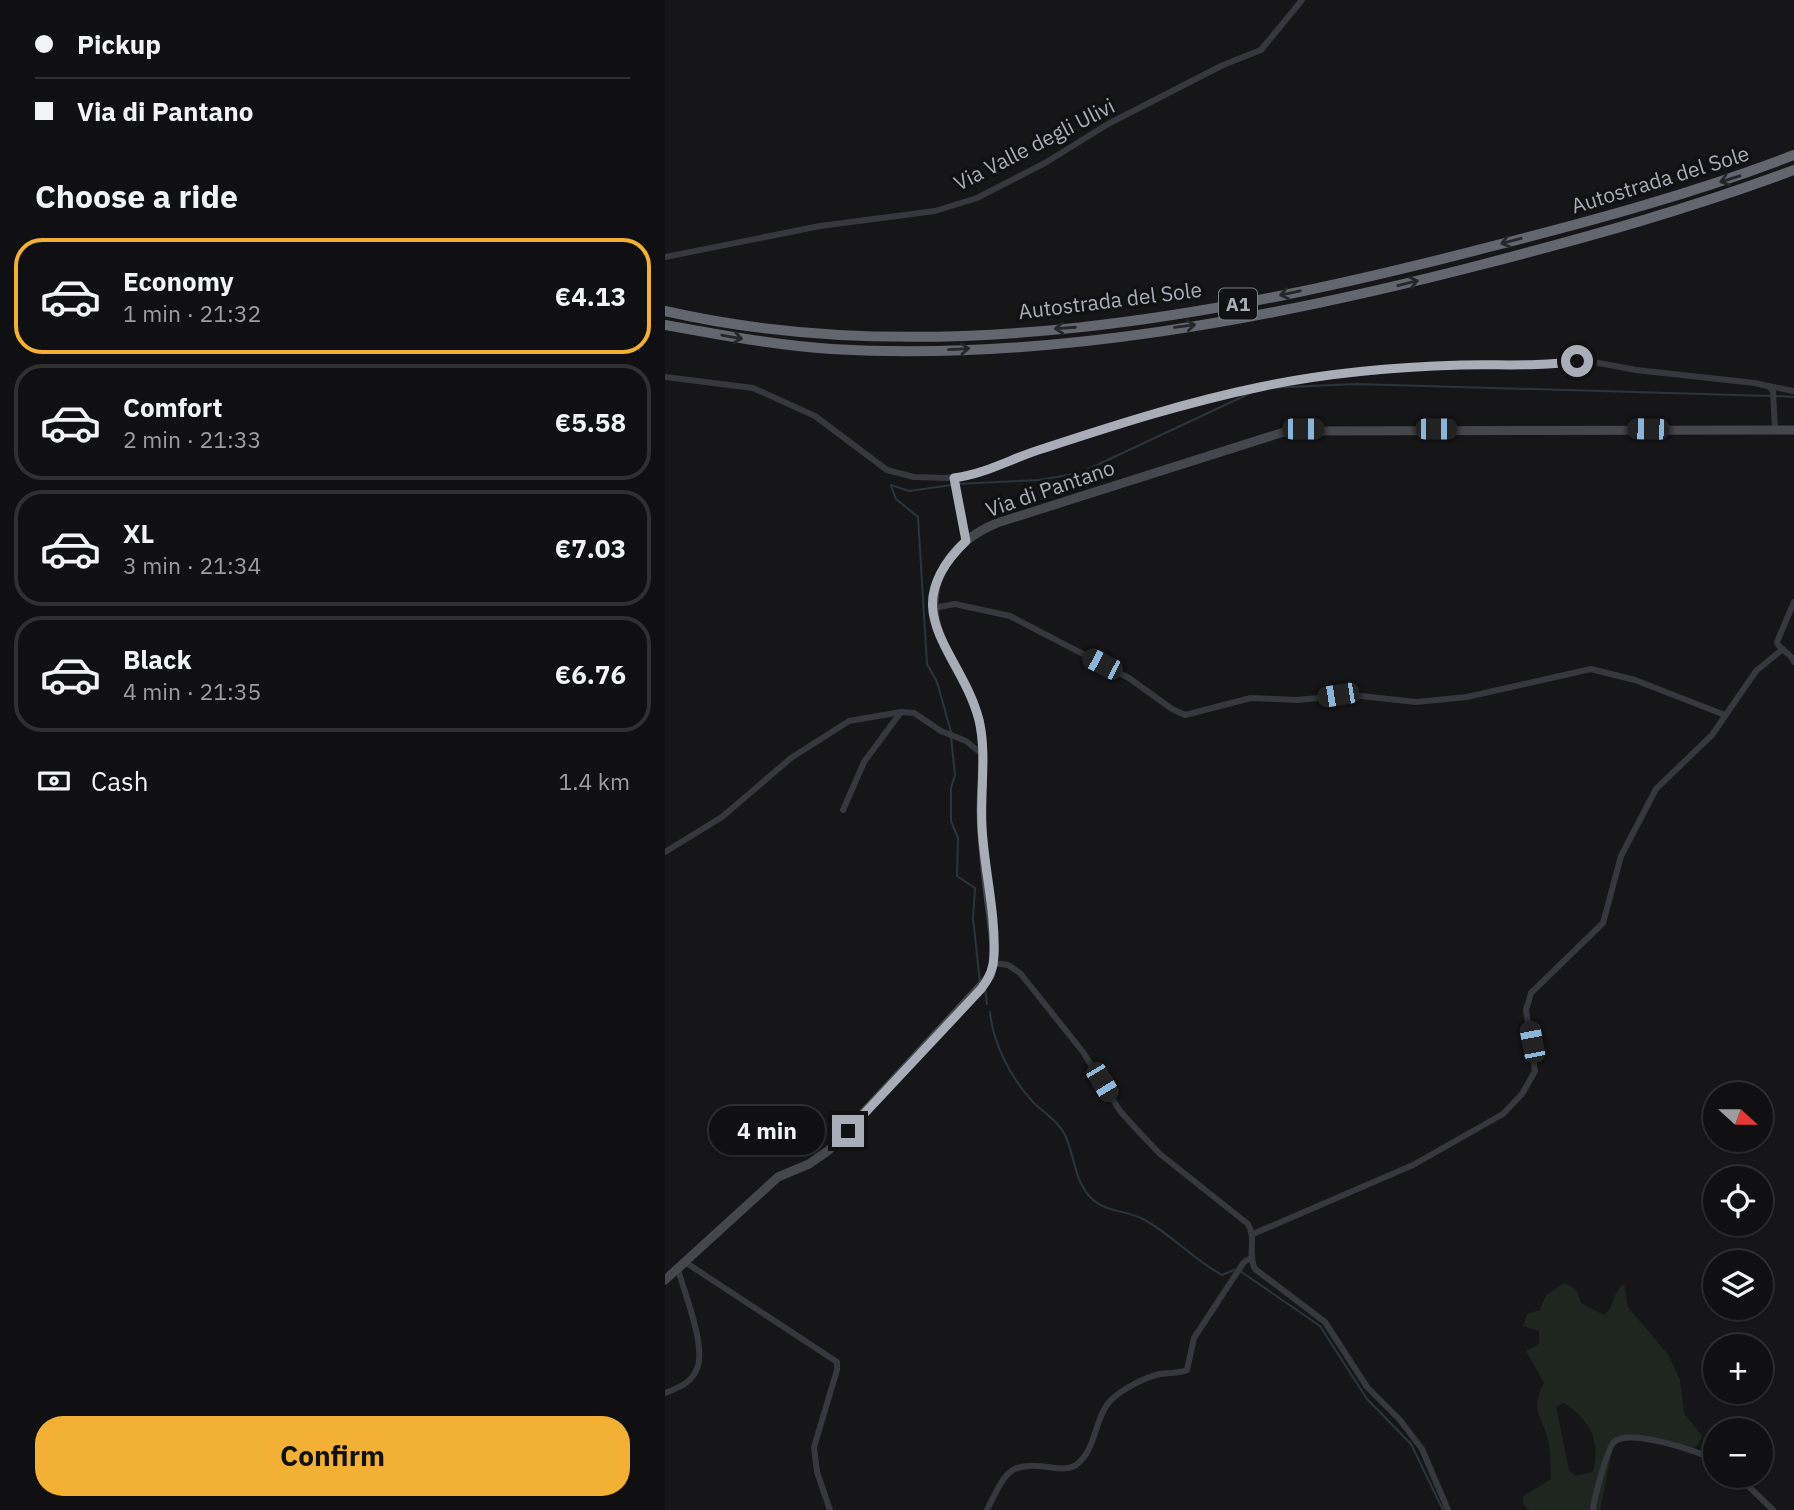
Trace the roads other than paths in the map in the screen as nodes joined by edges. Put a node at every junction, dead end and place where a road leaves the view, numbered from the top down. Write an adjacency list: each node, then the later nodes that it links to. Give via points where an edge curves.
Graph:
1 (1302, 0): 4 (street, Via Valle degli Ulivi, via 1262,50 1108,124 977,198 935,211 820,226)
2 (1794, 155): 5 (highway, Autostrada del Sole / A1, one-way to 5, via 1597,219 1397,271 1236,304 1083,327 955,336 836,334 740,325)
3 (1794, 170): 6 (highway, Autostrada del Sole / A1, one-way to 3, via 832,349 954,350 1086,340 1238,318 1401,285 1587,237)
4 (665, 257)
5 (665, 311)
6 (665, 325)
7 (665, 377): 12 (street, via 753,388 815,416 887,470)
8 (1767, 386): 9 (street); 10 (street, via 1774,396); 12 (street, via 1588,361 1433,366 1320,377 1262,386 1137,419)
9 (1794, 391)
10 (1775, 430): 11 (street, Via di Pantano); 13 (street, Via di Pantano, via 1287,430 997,523)
11 (1794, 430)
12 (954, 478): 13 (street)
13 (966, 541): 15 (street, Via di Pantano, via 940,573)
14 (1794, 602): 16 (street, via 1778,638)
15 (933, 608): 19 (street, via 955,604 1010,616 1129,678 1185,715 1251,698 1297,700 1349,694 1416,702 1467,697 1591,668); 20 (street, Via di Pantano, via 940,640 977,714)
16 (1783, 649): 17 (street); 19 (street, via 1756,671)
17 (1794, 663)
18 (901, 712): 20 (street, via 917,714); 21 (street, via 864,762); 22 (street, via 839,725 787,761 722,817)
19 (1725, 715): 24 (street, via 1709,738 1650,798 1617,866 1602,923 1531,993 1526,1008 1536,1068 1514,1105 1417,1163)
20 (982, 754): 23 (street, Via di Pantano, via 981,820)
21 (843, 810)
22 (665, 852)
23 (993, 963): 24 (street, via 1009,965 1020,973 1144,1139 1245,1221); 26 (street, via 981,989 829,1150 777,1178)
24 (1253, 1234): 25 (street)
25 (1251, 1258): 32 (street, via 1194,1338 1187,1370 1156,1376 1116,1396 1077,1464 1017,1467 1003,1479); 33 (street, via 1265,1279 1332,1331 1367,1387 1422,1449)
26 (681, 1265): 27 (street); 28 (street, via 700,1359 689,1381); 31 (street, via 837,1362 814,1447)
27 (665, 1280)
28 (665, 1393)
29 (1703, 1456): 34 (street, via 1675,1446 1621,1438 1609,1450)
30 (1750, 1488): 35 (street)
31 (830, 1510)
32 (988, 1510)
33 (1448, 1510)
34 (1593, 1510)
35 (1773, 1510)

